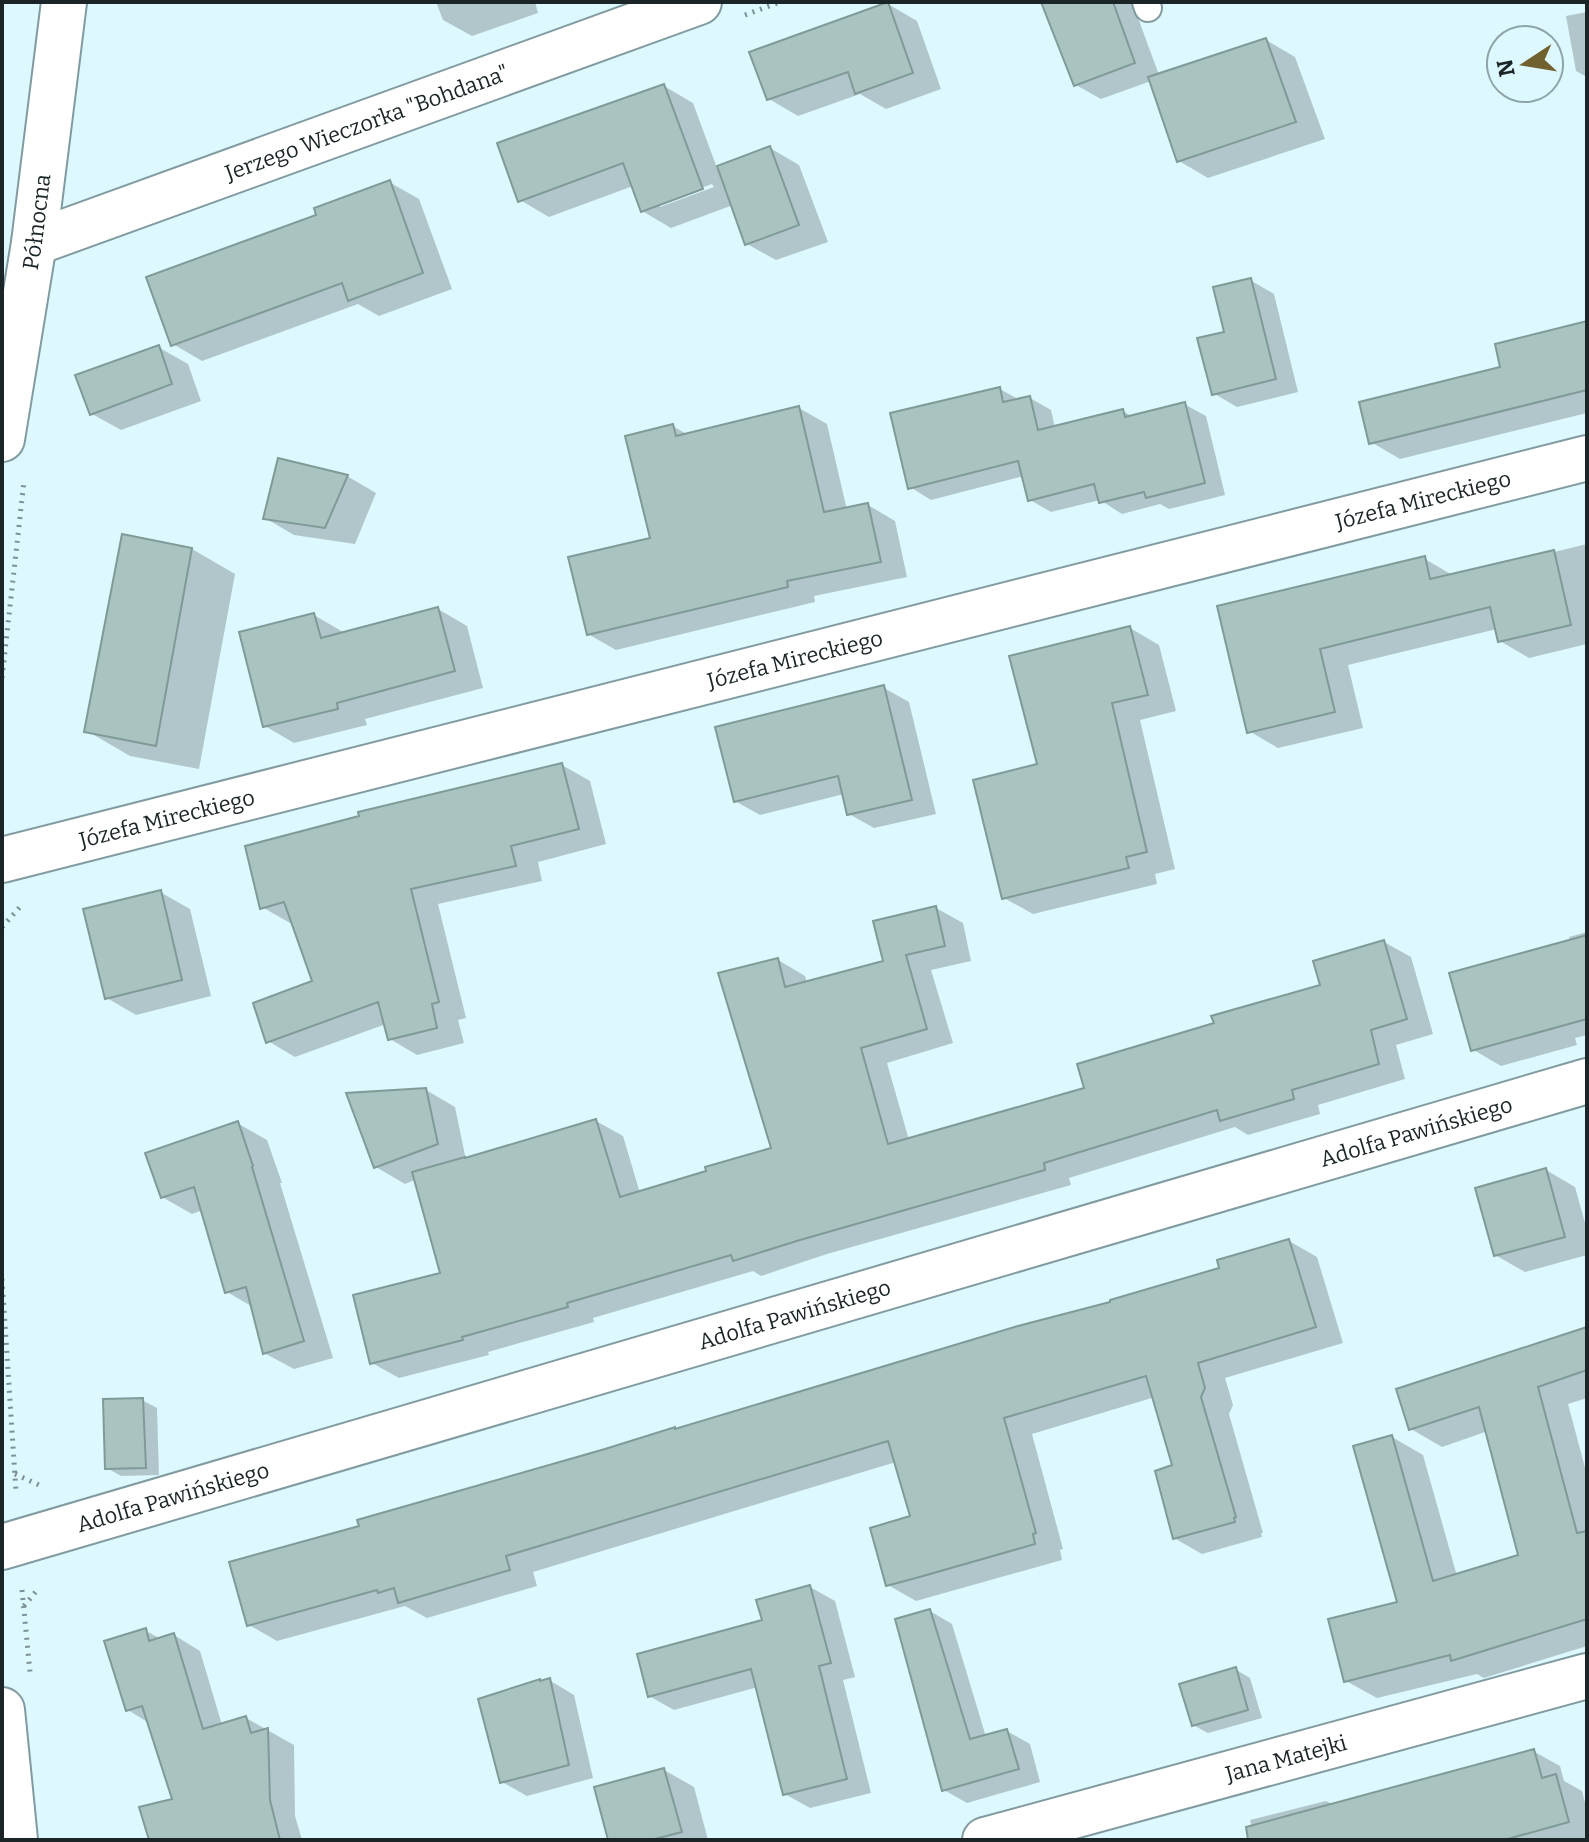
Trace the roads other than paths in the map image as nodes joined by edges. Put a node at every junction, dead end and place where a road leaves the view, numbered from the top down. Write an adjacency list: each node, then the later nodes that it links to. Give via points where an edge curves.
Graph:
1 (64, 2): 3 (street, Północna)
2 (717, 10): 3 (street, Jerzego Wieczorka "Bohdana")
3 (34, 243): 4 (street, Północna)
4 (14, 453)
5 (1587, 458): 6 (street, Józefa Mireckiego)
6 (2, 860)
7 (1587, 1081): 8 (street, Adolfa Pawińskiego)
8 (2, 1547)
9 (1587, 1676): 12 (street, Jana Matejki)
10 (2, 1710): 11 (street)
11 (15, 1840)
12 (985, 1840)

